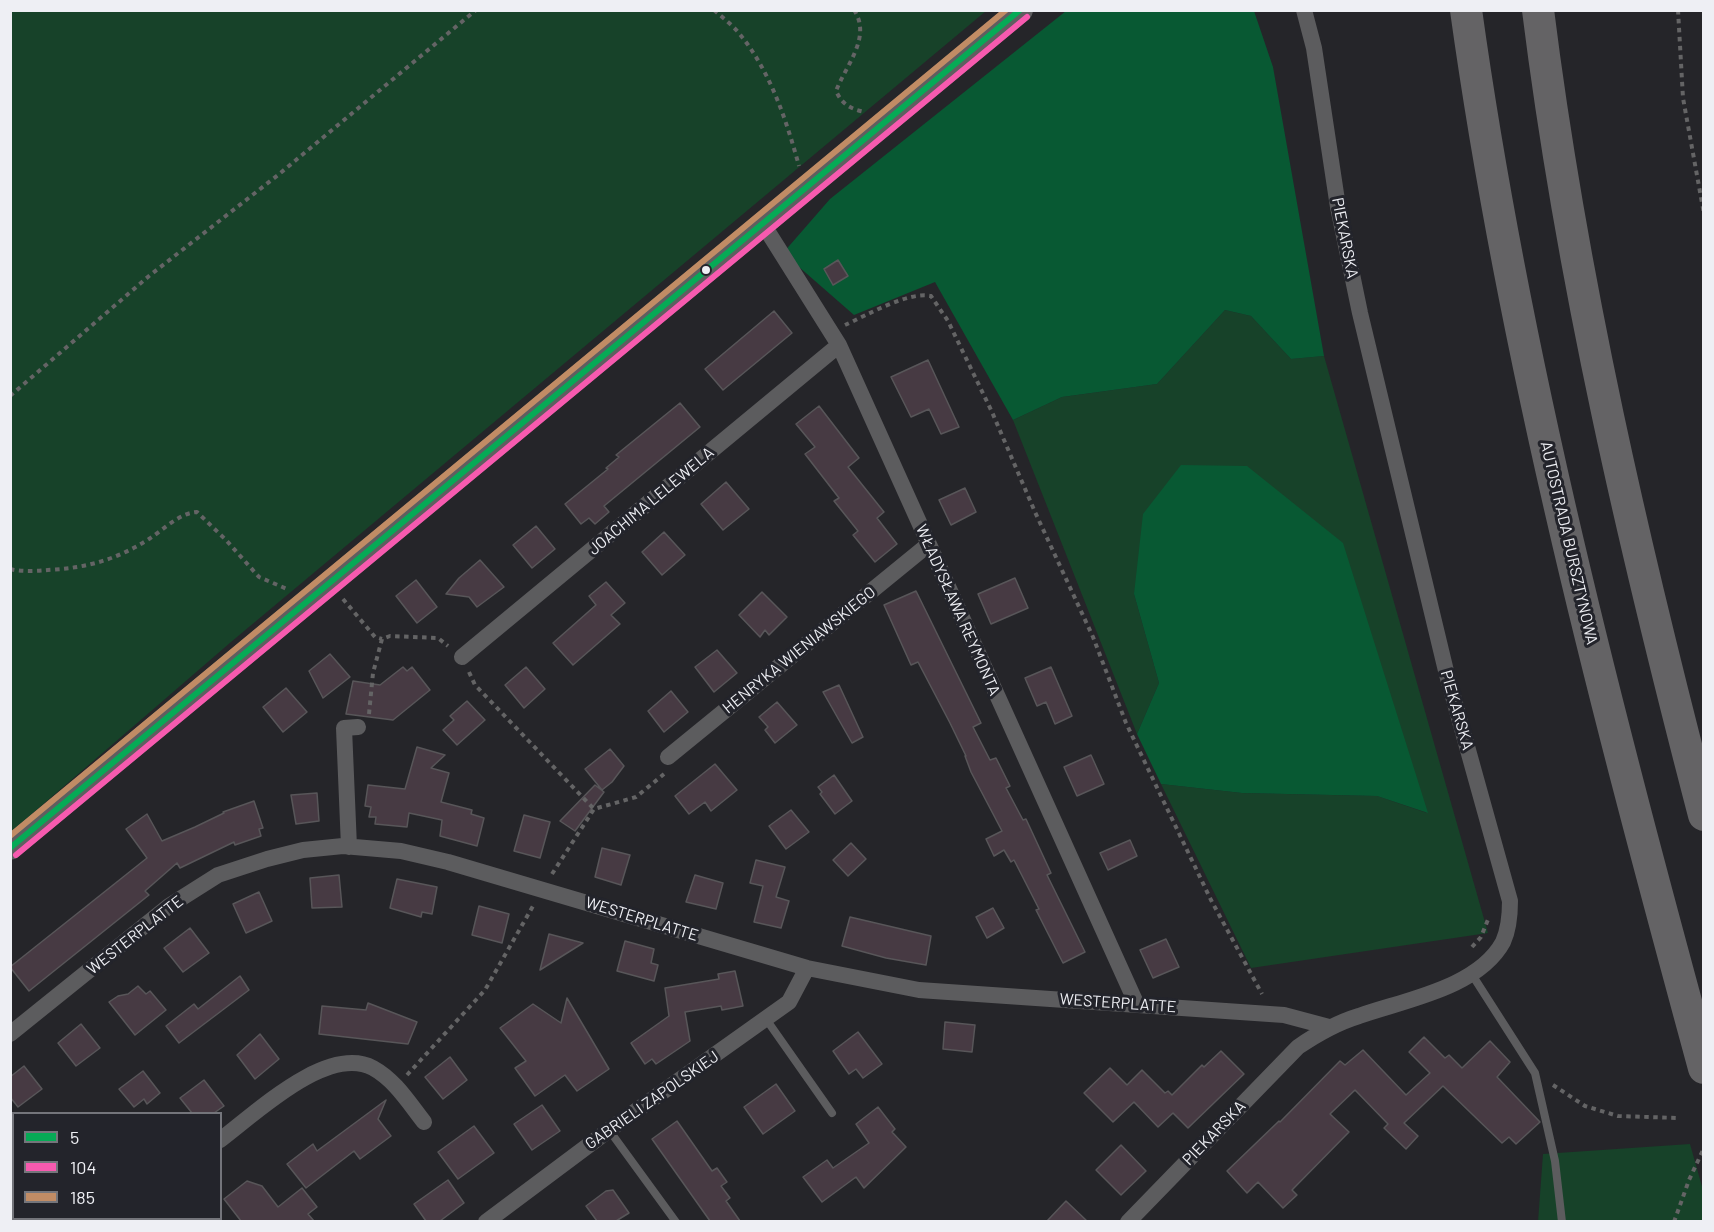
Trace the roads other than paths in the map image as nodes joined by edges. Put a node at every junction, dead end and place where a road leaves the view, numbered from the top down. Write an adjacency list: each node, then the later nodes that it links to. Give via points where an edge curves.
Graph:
1 (1021, 10): 5 (street)
2 (1304, 10): 15 (street, PIEKARSKA, via 1360,313 1446,670 1510,901 1510,922 1503,942)
3 (1466, 10): 20 (highway, AUTOSTRADA BURSZTYNOWA, via 1501,224 1560,513)
4 (1538, 10): 11 (highway, via 1584,298 1637,545)
5 (763, 224): 6 (street, WŁADYSŁAWA REYMONTA); 13 (street)
6 (835, 338): 7 (street, WŁADYSŁAWA REYMONTA); 8 (street, JOACHIMA LELEWELA)
7 (929, 544): 10 (street, HENRYKA WIENIAWSKIEGO); 16 (street, WŁADYSŁAWA REYMONTA)
8 (462, 657)
9 (358, 726): 12 (street, via 344,728)
10 (668, 757)
11 (1704, 815)
12 (349, 847): 14 (street, WESTERPLATTE, via 401,851 438,860); 19 (street, WESTERPLATTE, via 303,850 218,875 169,906)
13 (10, 848)
14 (807, 968): 16 (street, WESTERPLATTE, via 919,990); 17 (street, GABRIELI ZAPOLSKIEJ, via 789,1002)
15 (1471, 973): 18 (street, PIEKARSKA, via 1431,993); 28 (lane, via 1535,1073 1555,1161)
16 (1137, 1005): 18 (street, WESTERPLATTE, via 1284,1015)
17 (766, 1019): 21 (lane); 23 (street, GABRIELI ZAPOLSKIEJ)
18 (1329, 1027): 27 (street, PIEKARSKA, via 1298,1047)
19 (10, 1034)
20 (1700, 1053)
21 (832, 1113)
22 (424, 1122): 24 (street, via 396,1087 371,1067 339,1064 302,1078)
23 (609, 1130): 25 (street, GABRIELI ZAPOLSKIEJ); 26 (lane)
24 (222, 1138)
25 (486, 1221)
26 (676, 1221)
27 (1128, 1221)
28 (1562, 1221)

